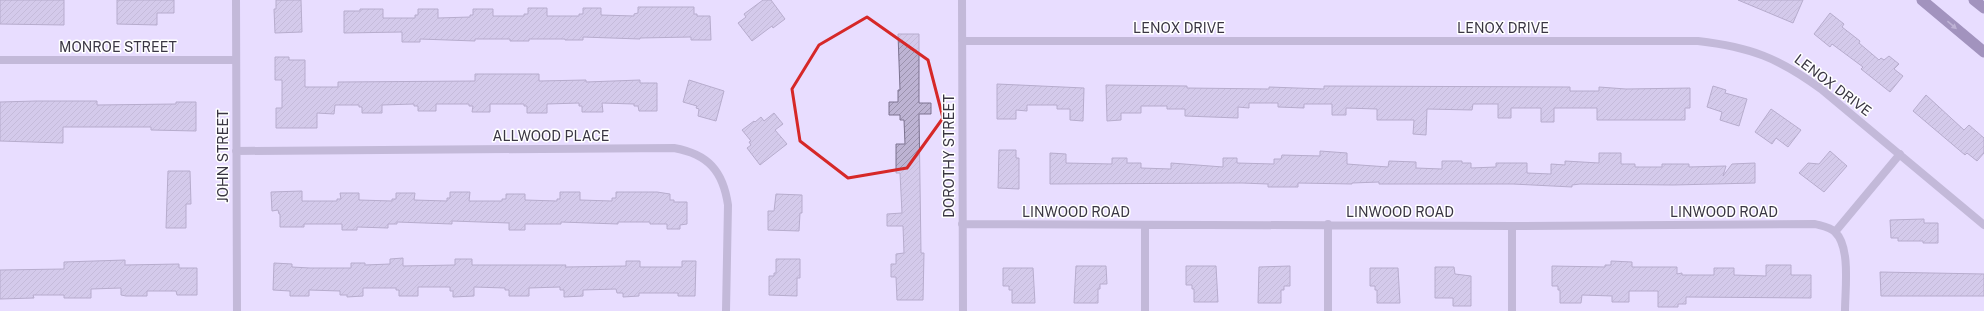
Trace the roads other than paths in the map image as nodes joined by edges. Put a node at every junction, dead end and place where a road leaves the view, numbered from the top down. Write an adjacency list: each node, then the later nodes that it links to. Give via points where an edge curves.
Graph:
1 (236, 0): 9 (street, JOHN STREET)
2 (962, 0): 6 (street, DOROTHY STREET)
3 (1922, 0): 7 (highway, one-way to 7)
4 (1974, 0): 5 (highway)
5 (1984, 8)
6 (962, 42): 11 (street, LENOX DRIVE, via 1698,41 1725,44 1751,50 1800,73); 12 (street, DOROTHY STREET)
7 (1984, 52)
8 (0, 60): 9 (street, MONROE STREET)
9 (236, 60): 10 (street, JOHN STREET)
10 (236, 150): 18 (street, JOHN STREET); 19 (street, ALLWOOD PLACE, via 674,148 690,151 703,157 714,168 726,190)
11 (1900, 154): 15 (street, LENOX DRIVE); 17 (street)
12 (962, 224): 14 (street, LINWOOD ROAD); 20 (street, DOROTHY STREET)
13 (1328, 224): 14 (street, LINWOOD ROAD); 16 (street, LINWOOD ROAD); 22 (street)
14 (1145, 225): 21 (street)
15 (1984, 225)
16 (1512, 226): 17 (street, LINWOOD ROAD, via 1815,224); 23 (street)
17 (1835, 232): 24 (street, via 1843,244 1846,255)
18 (237, 311)
19 (726, 311)
20 (962, 311)
21 (1145, 311)
22 (1328, 311)
23 (1512, 311)
24 (1846, 311)

